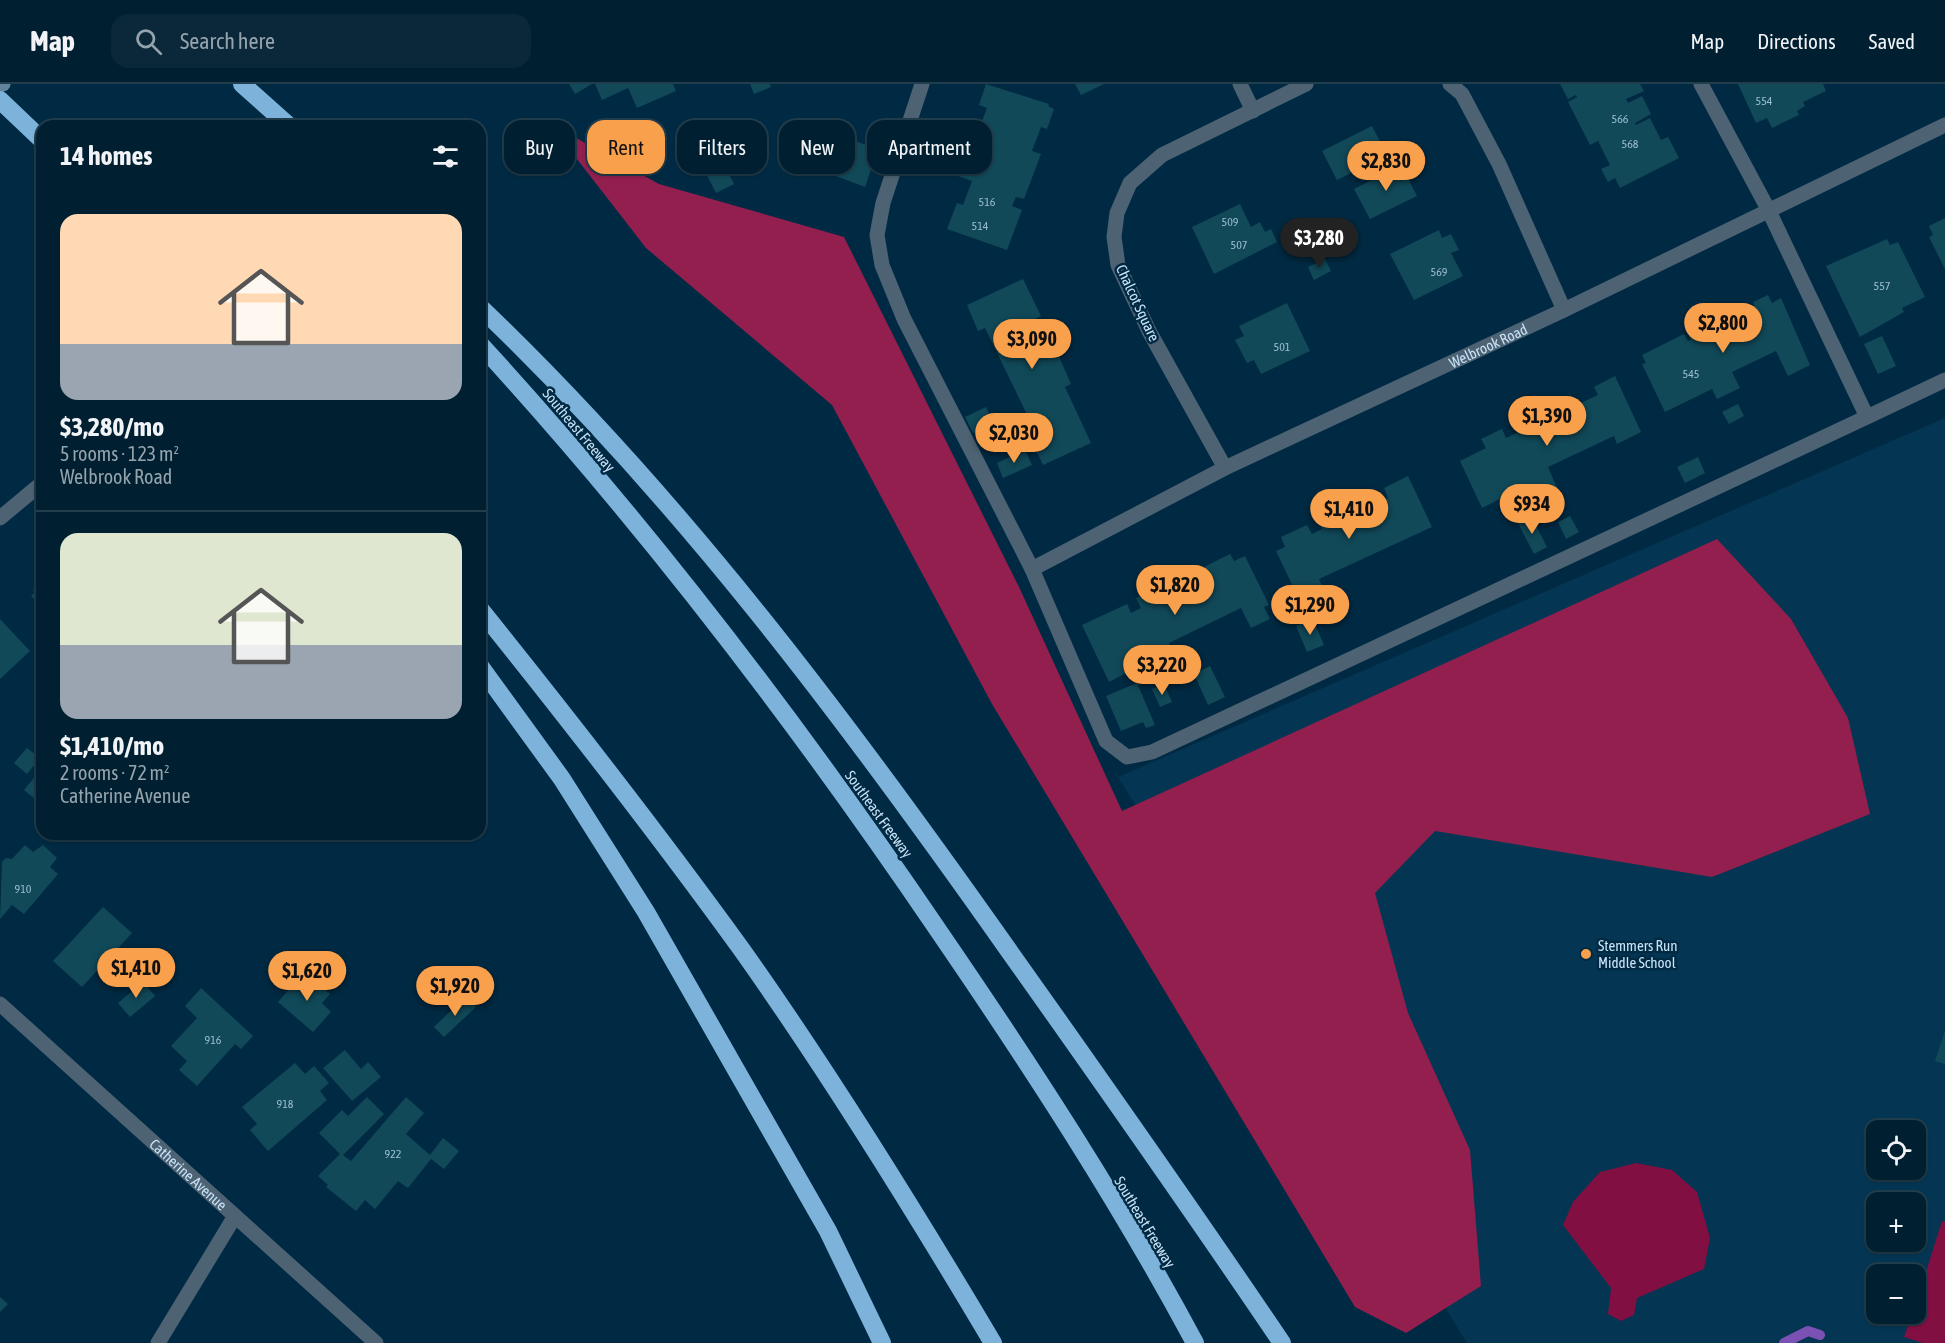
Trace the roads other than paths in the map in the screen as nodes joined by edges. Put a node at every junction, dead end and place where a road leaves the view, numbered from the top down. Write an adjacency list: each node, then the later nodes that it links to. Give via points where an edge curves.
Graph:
1 (235, 84): 10 (highway)
2 (242, 84): 11 (highway)
3 (922, 84): 23 (street, via 883,203 877,235 882,266 904,319)
4 (1240, 84): 9 (street)
5 (1306, 84): 9 (street, Chalcot Square)
6 (1450, 84): 15 (street, via 1462,94 1499,164)
7 (1701, 84): 14 (street)
8 (0, 100): 13 (highway)
9 (1252, 111): 20 (street, Chalcot Square, via 1162,155 1145,168 1130,183 1122,199 1114,237 1118,265 1149,332)
10 (270, 120)
11 (282, 120)
12 (1945, 125): 14 (street, Welbrook Road)
13 (36, 134)
14 (1768, 209): 15 (street, Welbrook Road); 19 (street)
15 (1564, 310): 20 (street, Welbrook Road)
16 (486, 313): 33 (highway, via 646,477 757,609 910,810)
17 (486, 351): 32 (highway, Southeast Freeway, via 725,636 876,838 1035,1072)
18 (1945, 380): 19 (street)
19 (1867, 417): 23 (street, via 1152,752 1127,757 1106,741)
20 (1226, 468): 23 (street, Welbrook Road)
21 (36, 488): 22 (street)
22 (0, 518)
23 (1032, 569)
24 (486, 616): 31 (highway, via 594,751 743,951 896,1181)
25 (486, 674): 30 (highway, via 562,779 646,912 828,1231)
26 (0, 1004): 27 (street, Catherine Avenue)
27 (235, 1216): 28 (street); 29 (street, Catherine Avenue)
28 (158, 1343)
29 (376, 1343)
30 (882, 1343)
31 (993, 1343)
32 (1195, 1343)
33 (1282, 1343)

